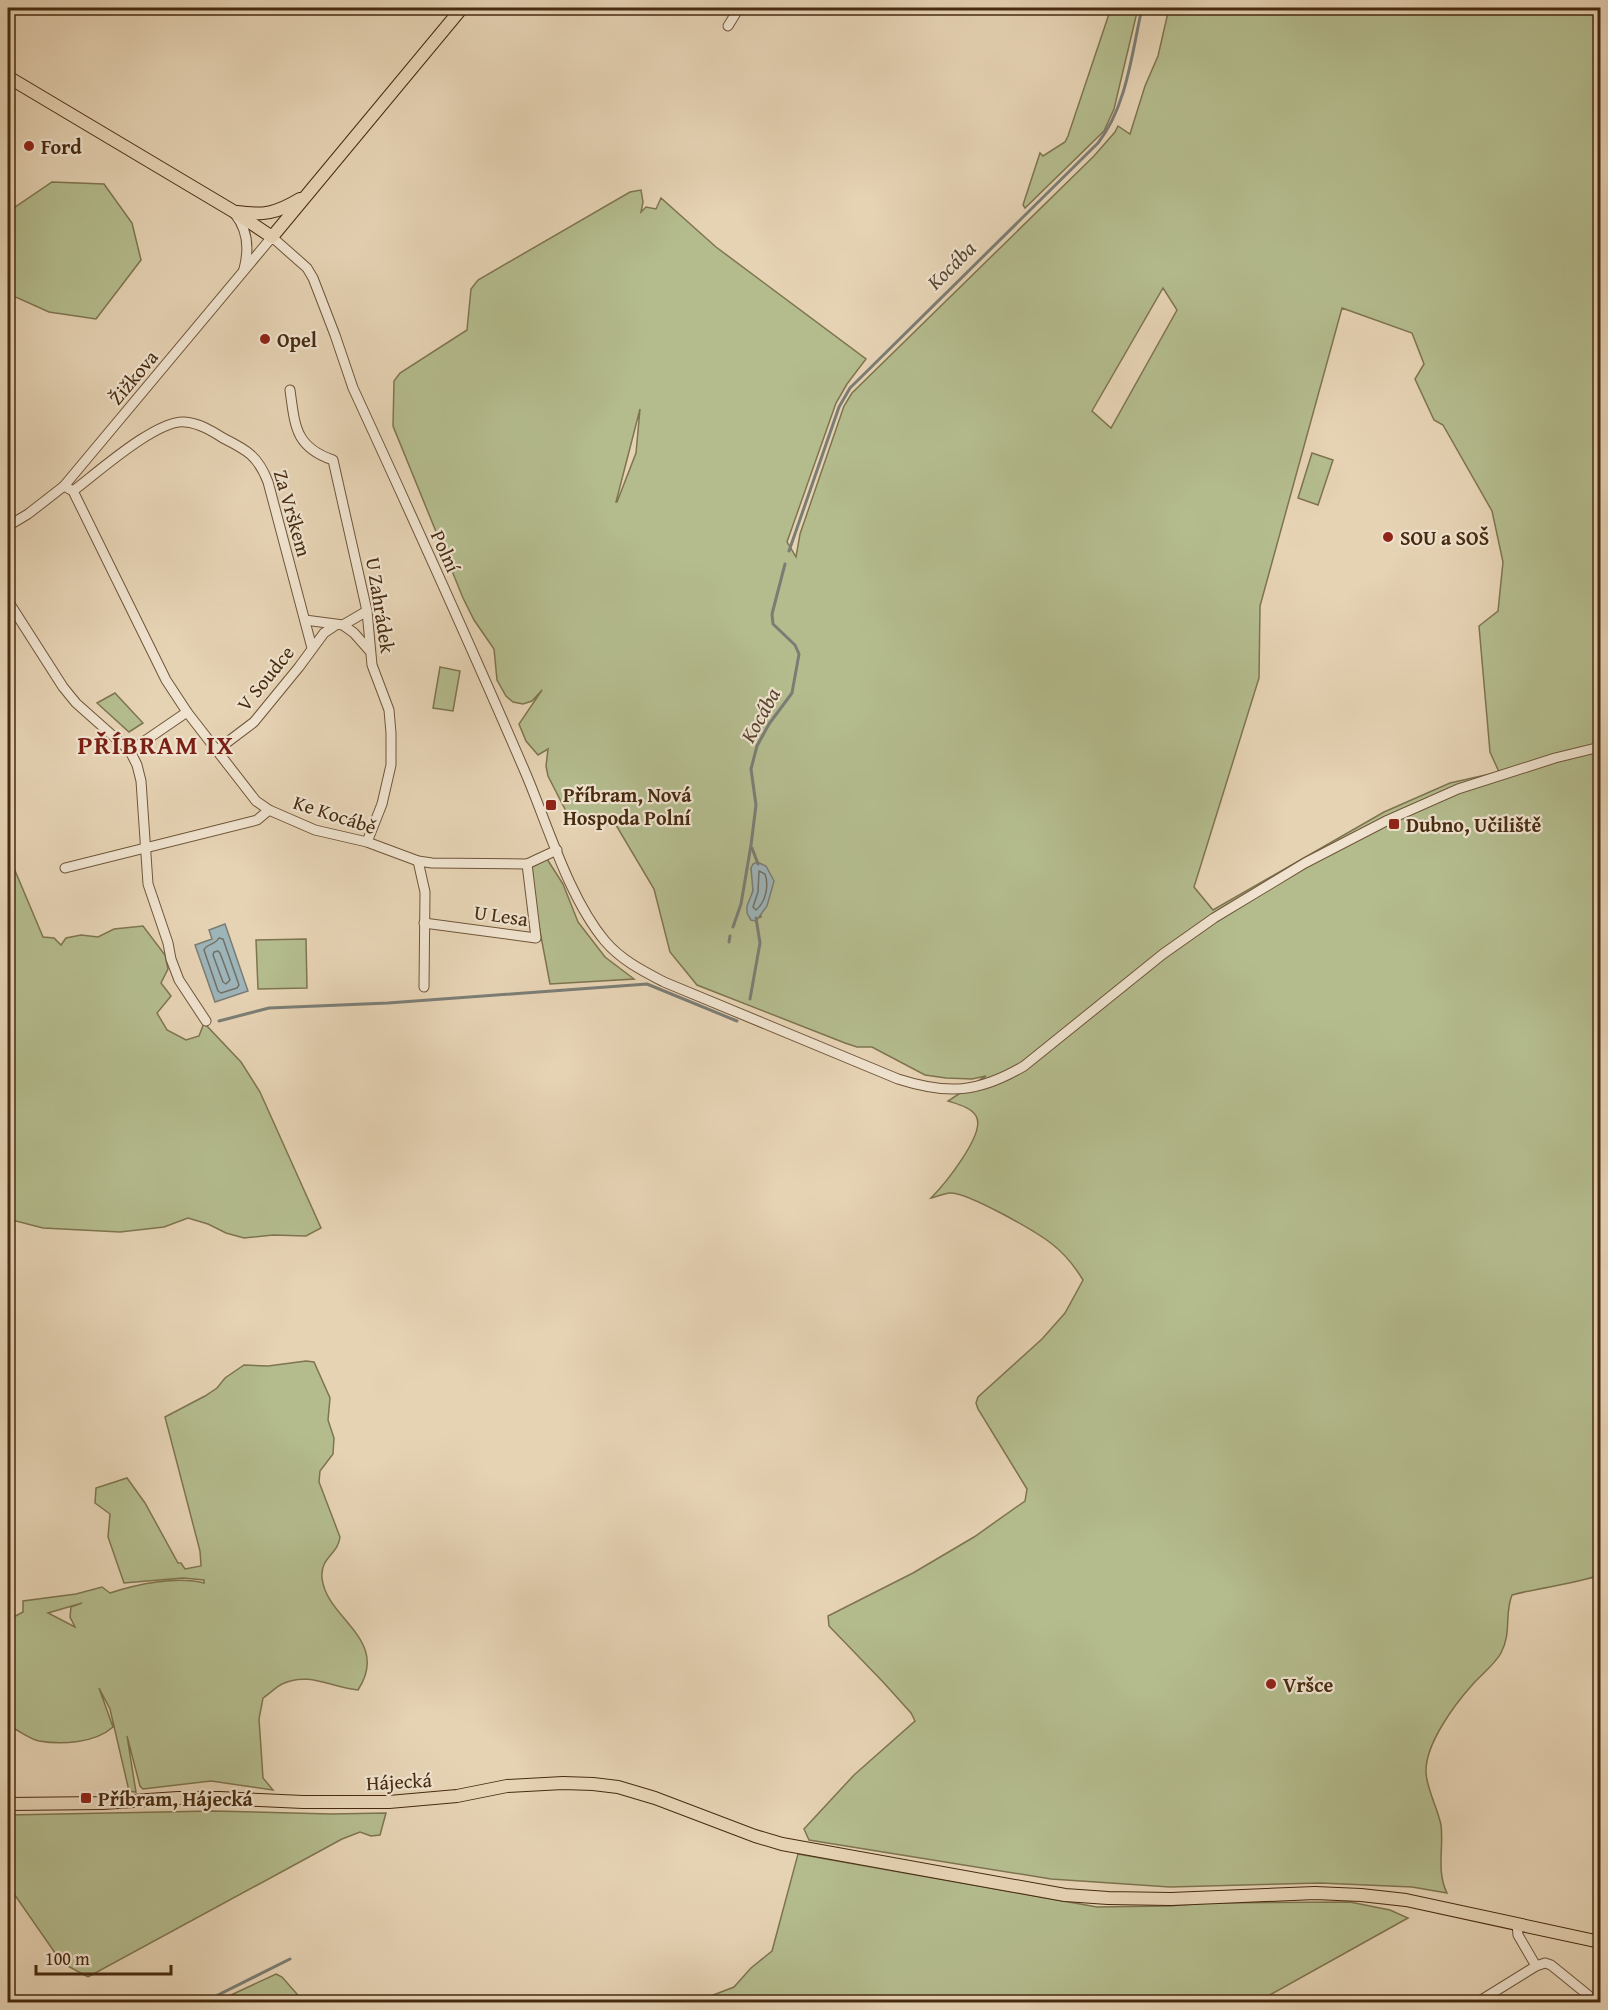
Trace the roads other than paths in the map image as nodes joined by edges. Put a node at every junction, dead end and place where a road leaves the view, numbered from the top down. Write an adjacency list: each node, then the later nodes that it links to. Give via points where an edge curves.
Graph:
1 (462, 8): 5 (main road)
2 (739, 8): 3 (street)
3 (728, 26)
4 (8, 77): 6 (main road)
5 (306, 196): 6 (main road, via 276,212 256,215); 7 (main road)
6 (233, 211): 7 (main road); 8 (street, via 244,228 247,244)
7 (272, 237): 8 (street, Žižkova); 25 (street, Polní, via 313,278 353,388)
8 (244, 272): 10 (street, Žižkova)
9 (290, 390): 13 (street, U Zahrádek, via 302,441 333,460)
10 (68, 489): 11 (street, Žižkova); 14 (street, Za Vrškem, via 150,434 177,422 201,426 243,448 255,458 267,482); 18 (street, Ke Kocábě, via 166,681)
11 (8, 526)
12 (8, 601): 21 (street, via 70,695)
13 (367, 611): 15 (street, V Soudce); 17 (street, U Zahrádek)
14 (305, 620): 15 (street); 16 (street, Za Vrškem)
15 (340, 625): 16 (street, V Soudce, via 324,633); 17 (street, via 354,633)
16 (312, 648): 20 (street, V Soudce, via 254,722)
17 (370, 652): 23 (street, U Zahrádek, via 389,710 391,765 382,804)
18 (187, 712): 20 (street, Ke Kocábě); 21 (street)
19 (1600, 747): 25 (street, Polní, via 1458,789 1388,819 1305,863 1163,954 1024,1065 1006,1076 964,1089 921,1086 898,1079 664,982 632,965 606,943 587,916)
20 (217, 750): 22 (street, Ke Kocábě, via 244,788)
21 (130, 751): 24 (street, via 141,781)
22 (269, 810): 23 (street, Ke Kocábě, via 315,830); 24 (street, via 257,820)
23 (367, 842): 26 (street, Ke Kocábě)
24 (145, 850): 28 (street); 31 (street, via 148,884 171,959 179,980)
25 (557, 850): 27 (street, Ke Kocábě)
26 (418, 861): 27 (street, Ke Kocábě); 29 (street, via 425,892)
27 (527, 864): 29 (street, U Lesa, via 536,938)
28 (65, 868)
29 (424, 923): 30 (street)
30 (424, 987)
31 (206, 1021)
32 (8, 1804): 33 (main road, Hájecká, via 209,1798 389,1802 457,1796 507,1786 593,1784 655,1798 782,1844 1065,1895 1171,1899 1361,1895 1406,1900)
33 (1517, 1924): 34 (main road, Hájecká); 35 (street, via 1518,1935)
34 (1600, 1942)
35 (1536, 1966): 36 (street, via 1551,1965); 37 (street)
36 (1585, 1999): 38 (street)
37 (1478, 2002)
38 (1596, 2002)

